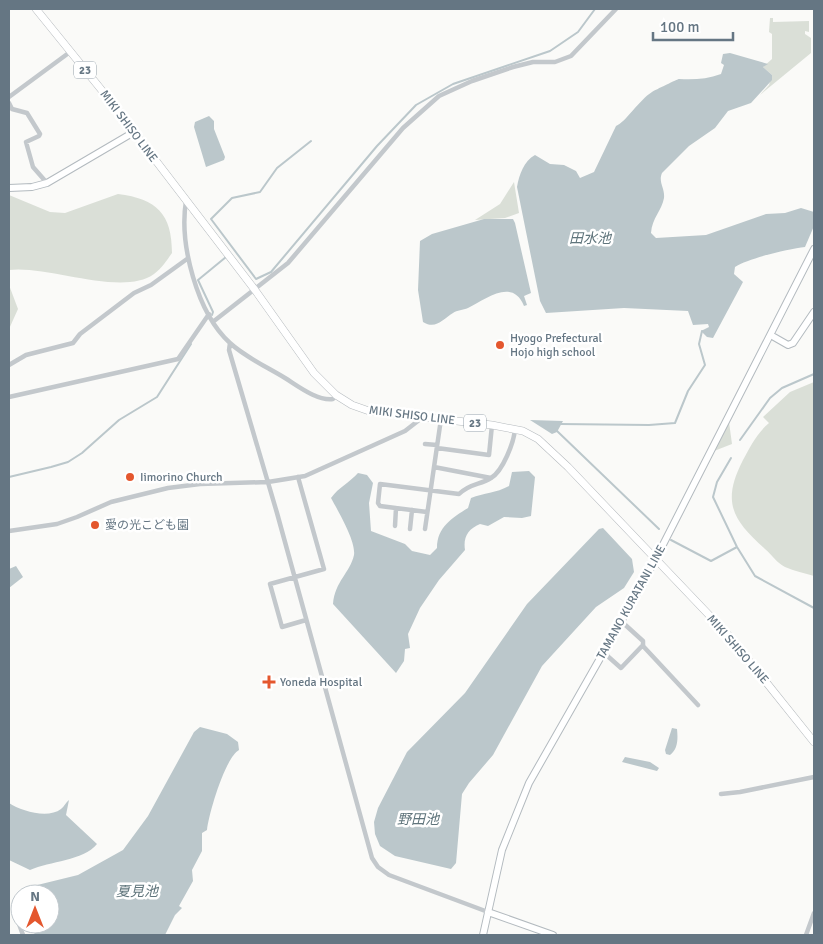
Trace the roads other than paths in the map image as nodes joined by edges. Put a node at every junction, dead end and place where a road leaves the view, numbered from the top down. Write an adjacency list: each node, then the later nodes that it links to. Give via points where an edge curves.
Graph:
1 (36, 9): 3 (main road, MIKI SHISO LINE / 23)
2 (616, 9): 12 (street, via 564,60 533,62 472,81 439,96 419,112 288,263)
3 (70, 52): 4 (street); 6 (main road, MIKI SHISO LINE / 23)
4 (9, 97)
5 (9, 103): 7 (street, via 12,109 27,113 40,134 26,142 33,167)
6 (134, 132): 7 (main road); 9 (main road, MIKI SHISO LINE / 23)
7 (47, 183): 8 (main road)
8 (9, 188)
9 (186, 201): 11 (street); 12 (main road, MIKI SHISO LINE / 23)
10 (814, 249): 39 (main road, TAMANO KURATANI LINE)
11 (187, 259): 14 (street); 18 (street, via 134,293 80,334 73,343 26,355)
12 (255, 290): 15 (street); 19 (main road, MIKI SHISO LINE / 23, via 314,373)
13 (814, 312): 16 (main road, via 793,343 788,345)
14 (209, 314): 15 (street); 20 (street, via 178,359)
15 (214, 321): 17 (street)
16 (774, 337)
17 (230, 343): 19 (street, via 326,400); 30 (street, via 229,350)
18 (9, 365)
19 (336, 395): 21 (main road, MIKI SHISO LINE / 23, via 369,411)
20 (9, 397)
21 (423, 417): 22 (main road, MIKI SHISO LINE / 23); 28 (street, via 397,435)
22 (441, 419): 23 (main road, MIKI SHISO LINE / 23); 26 (street)
23 (492, 425): 24 (main road, MIKI SHISO LINE / 23); 26 (street, via 489,455)
24 (515, 429): 29 (street, via 511,451); 39 (main road, MIKI SHISO LINE / 23, via 546,446)
25 (425, 444): 26 (street)
26 (437, 447): 27 (street)
27 (434, 467): 29 (street); 31 (street)
28 (298, 478): 30 (street); 40 (street, via 324,569)
29 (492, 478): 31 (street, via 472,484 459,494)
30 (268, 482): 38 (street, via 168,488 111,502 57,524); 40 (street)
31 (430, 490): 32 (street, via 380,484 380,506); 34 (street)
32 (396, 508): 33 (street); 35 (street)
33 (412, 510): 34 (street); 36 (street)
34 (427, 512): 37 (street)
35 (395, 526)
36 (410, 529)
37 (425, 529)
38 (9, 531)
39 (654, 560): 42 (main road, TAMANO KURATANI LINE); 46 (main road, MIKI SHISO LINE / 23, via 730,637)
40 (295, 578): 41 (street); 41 (street, via 270,584 282,627)
41 (306, 620): 49 (street, via 372,858 388,875)
42 (621, 621): 43 (street); 44 (main road, TAMANO KURATANI LINE)
43 (643, 644): 44 (street, via 621,668); 45 (street)
44 (603, 652): 49 (main road, TAMANO KURATANI LINE, via 529,783 502,850)
45 (698, 705)
46 (814, 742)
47 (814, 777): 48 (street)
48 (721, 794)
49 (488, 912): 51 (main road, TAMANO KURATANI LINE); 52 (main road)
50 (814, 913): 53 (street)
51 (483, 935)
52 (553, 935)
53 (806, 935)

